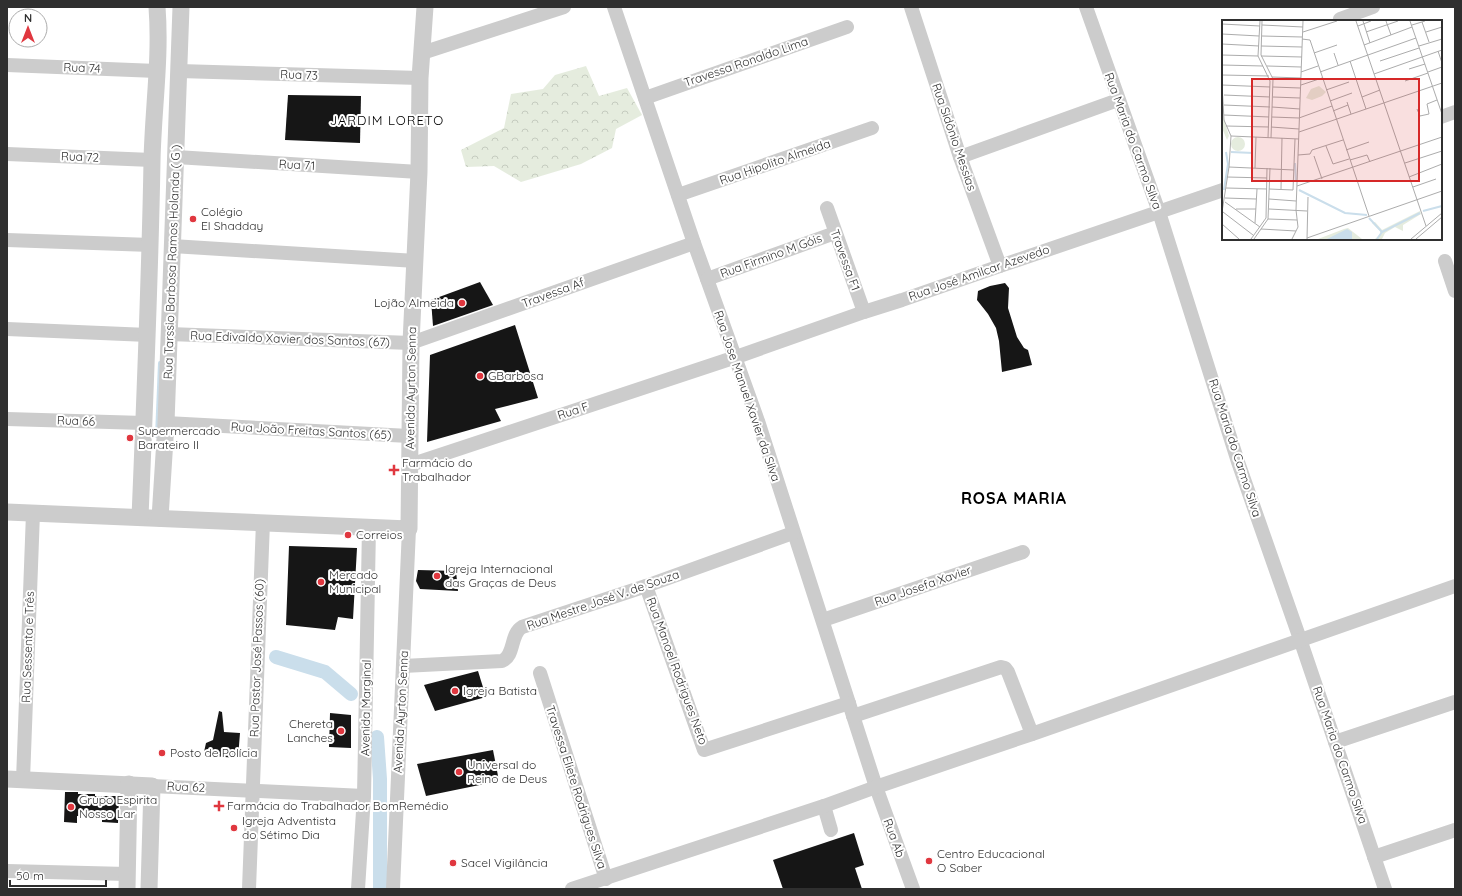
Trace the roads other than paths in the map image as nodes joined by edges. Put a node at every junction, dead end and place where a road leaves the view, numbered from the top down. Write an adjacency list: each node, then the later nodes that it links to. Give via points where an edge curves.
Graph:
1 (157, 7): 13 (street, Rua Tarssio Barbosa Ramos Holanda ( G ))
2 (181, 7): 14 (street, Rua Tarssio Barbosa Ramos Holanda ( G ))
3 (425, 7): 11 (street, Avenida Ayrton Senna)
4 (564, 7): 11 (street)
5 (614, 7): 16 (street, Rua Jose Manuel Xavier da Silva)
6 (910, 7): 23 (street, Rua Sidônio Messias)
7 (1086, 7): 17 (street, Rua Maria do Carmo Silva)
8 (1373, 7): 9 (street)
9 (1340, 19)
10 (847, 27): 16 (street, Travessa Ronaldo Lima)
11 (422, 53): 15 (street, Avenida Ayrton Senna)
12 (7, 66): 13 (street, Rua 74)
13 (157, 71): 24 (street, Rua Tarssio Barbosa Ramos Holanda ( G ))
14 (179, 71): 15 (street, Rua 73); 22 (street, Rua Tarssio Barbosa Ramos Holanda ( G ))
15 (420, 78): 25 (street, Avenida Ayrton Senna)
16 (645, 98): 27 (street, Rua Jose Manuel Xavier da Silva)
17 (1118, 100): 23 (street); 31 (street, Rua Maria do Carmo Silva)
18 (1455, 112): 19 (street)
19 (1442, 117)
20 (872, 128): 27 (street, Rua Hipolito Almeida)
21 (7, 154): 24 (street, Rua 72)
22 (176, 157): 25 (street, Rua 71); 29 (street, Rua Tarssio Barbosa Ramos Holanda ( G ))
23 (960, 157): 39 (street, Rua Sidônio Messias)
24 (152, 160): 28 (street, Rua Tarssio Barbosa Ramos Holanda ( G ))
25 (419, 172): 37 (street, Avenida Ayrton Senna)
26 (1222, 190): 31 (street, Rua José Amilcar Azevedo)
27 (678, 195): 34 (street, Rua Jose Manuel Xavier da Silva)
28 (152, 204): 29 (street); 35 (street, Rua Tarssio Barbosa Ramos Holanda ( G ))
29 (174, 204): 36 (street, Rua Tarssio Barbosa Ramos Holanda ( G ))
30 (827, 208): 32 (street, Travessa F1)
31 (1159, 212): 39 (street, Rua José Amilcar Azevedo); 65 (street, Rua Maria do Carmo Silva, via 1236,454)
32 (835, 233): 40 (street, Rua Firmino M Góis); 42 (street, Travessa F1)
33 (7, 240): 35 (street)
34 (694, 243): 40 (street, Rua Jose Manuel Xavier da Silva); 46 (street, Travessa Af)
35 (151, 244): 45 (street, Rua Tarssio Barbosa Ramos Holanda ( G ))
36 (172, 246): 37 (street); 44 (street, Rua Tarssio Barbosa Ramos Holanda ( G ))
37 (416, 261): 46 (street, Avenida Ayrton Senna)
38 (1445, 261): 41 (street)
39 (1000, 266): 42 (street, Rua José Amilcar Azevedo)
40 (707, 279): 47 (street, Rua Jose Manuel Xavier da Silva)
41 (1455, 291)
42 (864, 312): 47 (street, Rua José Amilcar Azevedo)
43 (7, 330): 45 (street)
44 (169, 334): 46 (street, Rua Edivaldo Xavier dos Santos (67)); 50 (street, Rua Tarssio Barbosa Ramos Holanda ( G ))
45 (148, 335): 49 (street, Rua Tarssio Barbosa Ramos Holanda ( G ))
46 (411, 343): 51 (street, Avenida Ayrton Senna)
47 (736, 357): 52 (street, Rua F); 60 (street, Rua Jose Manuel Xavier da Silva)
48 (7, 419): 49 (street, Rua 66)
49 (144, 423): 55 (street, Rua Tarssio Barbosa Ramos Holanda ( G ))
50 (166, 423): 51 (street, Rua João Freitas Santos (65)); 56 (street, Rua Tarssio Barbosa Ramos Holanda ( G ))
51 (409, 436): 52 (street, Avenida Ayrton Senna)
52 (410, 465): 59 (street, Avenida Ayrton Senna)
53 (7, 512): 54 (street)
54 (33, 513): 55 (street); 72 (street, Rua Sessenta e Três)
55 (140, 517): 56 (street)
56 (160, 518): 57 (street)
57 (263, 522): 58 (street); 76 (street, Rua Pastor José Passos (60))
58 (369, 527): 59 (street); 77 (street, Avenida Marginal)
59 (409, 529): 66 (street, Avenida Ayrton Senna)
60 (793, 533): 62 (street, Rua Mestre José V. de Souza); 64 (street, Rua Jose Manuel Xavier da Silva)
61 (1023, 552): 64 (street, Rua Josefa Xavier)
62 (646, 586): 66 (street, Rua Mestre José V. de Souza, via 520,628 508,656 502,661); 69 (street, Rua Manoel Rodrigues Neto, via 704,750)
63 (1455, 586): 65 (street)
64 (823, 620): 69 (street, Rua Jose Manuel Xavier da Silva)
65 (1300, 639): 70 (street); 71 (street, Rua Maria do Carmo Silva)
66 (403, 666): 88 (street, Avenida Ayrton Senna)
67 (540, 673): 83 (street, Travessa Eliete Rodrigues Silva)
68 (1455, 702): 71 (street)
69 (851, 709): 70 (street, Rua Manoel Rodrigues Neto, via 1001,667 1008,672); 75 (street, Rua Jose Manuel Xavier da Silva)
70 (1032, 734): 75 (street)
71 (1336, 742): 81 (street, Rua Maria do Carmo Silva)
72 (15, 780): 73 (street, Rua 62)
73 (129, 784): 74 (street, Rua 62); 84 (street)
74 (152, 786): 76 (street, Rua 62); 85 (street)
75 (876, 787): 78 (street); 90 (street, Rua Ab)
76 (252, 790): 77 (street, Rua 62); 86 (street, Rua Pastor José Passos (60))
77 (364, 796): 87 (street, Avenida Marginal)
78 (824, 806): 79 (street); 83 (street)
79 (831, 830)
80 (1455, 830): 81 (street)
81 (1374, 857): 91 (street, Rua Maria do Carmo Silva)
82 (7, 871): 84 (street)
83 (606, 879): 89 (street)
84 (127, 882)
85 (149, 889)
86 (249, 889)
87 (358, 889)
88 (393, 889)
89 (572, 889)
90 (913, 889)
91 (1385, 889)

